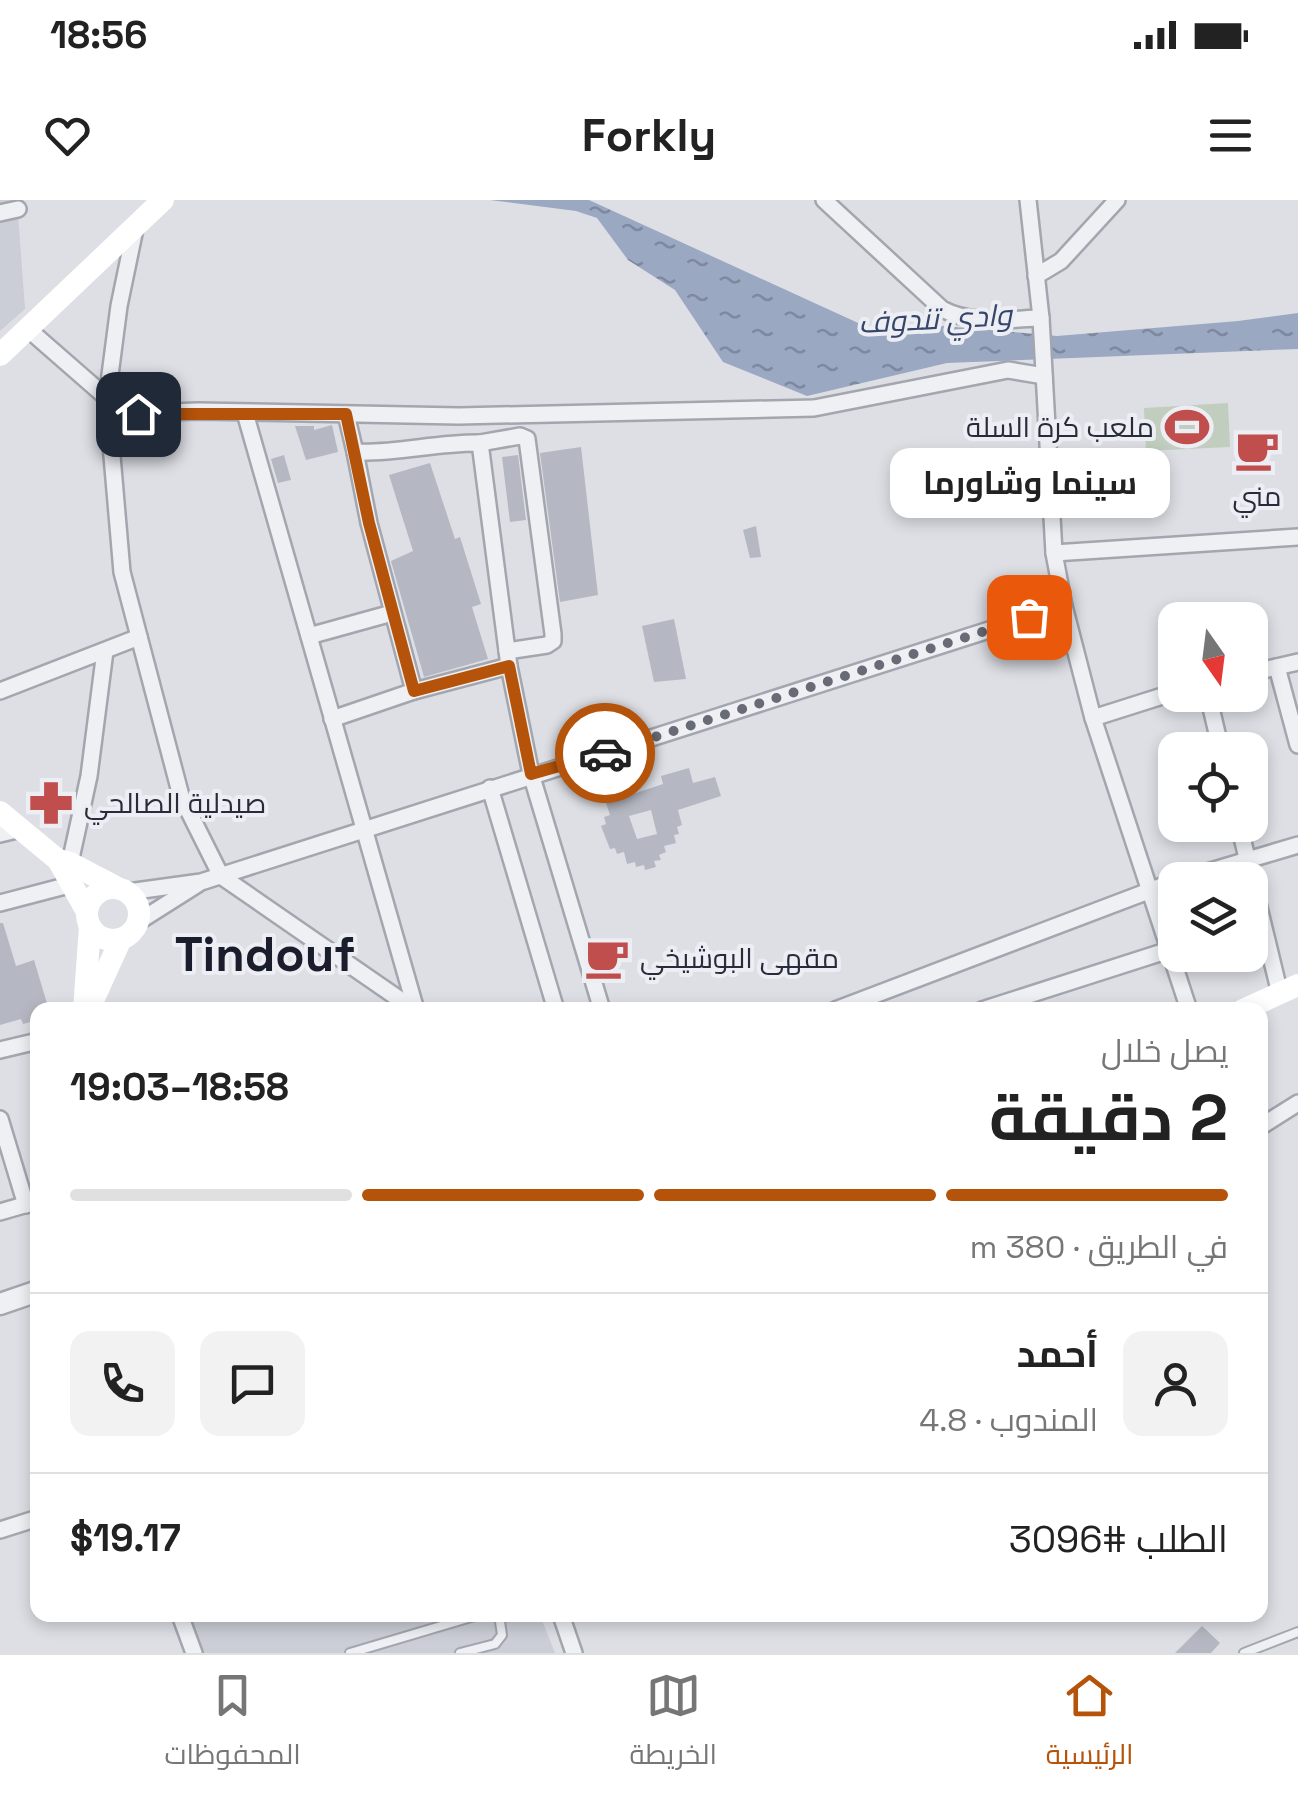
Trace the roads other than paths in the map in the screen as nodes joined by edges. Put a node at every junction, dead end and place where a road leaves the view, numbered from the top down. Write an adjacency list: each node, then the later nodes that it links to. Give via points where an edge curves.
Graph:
1 (163, 200): 7 (main road)
2 (824, 200): 9 (street, via 942,310 975,320)
3 (1028, 200): 8 (street)
4 (1117, 200): 8 (street, via 1062,260)
5 (18, 209): 6 (street)
6 (0, 213)
7 (134, 228): 10 (main road); 13 (street)
8 (1036, 276): 9 (street)
9 (1041, 318): 12 (street)
10 (28, 329): 11 (main road); 13 (street)
11 (0, 355)
12 (1044, 376): 15 (street, via 1008,370 814,408); 19 (street)
13 (107, 406): 14 (street); 23 (street, via 122,572)
14 (245, 413): 15 (street); 22 (street)
15 (346, 414): 17 (street)
16 (480, 443): 17 (street); 25 (street); 25 (street, via 527,440 553,634 547,645)
17 (355, 452): 21 (street)
18 (1298, 538): 19 (street)
19 (1054, 553): 20 (street)
20 (1064, 606): 32 (street); 35 (street)
21 (392, 613): 22 (street); 30 (street)
22 (309, 636): 33 (street)
23 (139, 637): 24 (street); 45 (street, via 181,796)
24 (105, 651): 29 (street); 44 (street, via 89,776)
25 (508, 658): 30 (street); 35 (street)
26 (1298, 662): 27 (street)
27 (1277, 667): 28 (street); 34 (street)
28 (1268, 669)
29 (0, 691)
30 (414, 691): 33 (street)
31 (1158, 697): 32 (street)
32 (1093, 718): 49 (street)
33 (332, 719): 38 (street)
34 (1298, 745)
35 (531, 774): 36 (street); 62 (street)
36 (490, 788): 38 (street); 61 (street)
37 (0, 812): 39 (main road)
38 (364, 830): 45 (street); 60 (street)
39 (10, 832): 44 (main road)
40 (1242, 842): 42 (street)
41 (1298, 845): 42 (street)
42 (1246, 860): 43 (street); 56 (street)
43 (1240, 862)
44 (66, 870): 48 (main road); 50 (street); 52 (main road)
45 (220, 876): 46 (street); 59 (street)
46 (201, 882): 48 (street); 53 (street)
47 (1158, 887): 49 (street)
48 (122, 889): 52 (main road, via 93,896); 53 (main road, via 138,906)
49 (1150, 889): 51 (street); 63 (street)
50 (0, 903)
51 (1158, 915)
52 (88, 919): 53 (main road, via 106,939); 57 (main road)
53 (129, 931): 58 (main road)
54 (1158, 954): 64 (street)
55 (1176, 972): 65 (street)
56 (1289, 990): 66 (main road)
57 (86, 1002)
58 (90, 1002)
59 (404, 1002)
60 (414, 1002)
61 (554, 1002)
62 (600, 1002)
63 (855, 1002)
64 (1007, 1002)
65 (1186, 1002)
66 (1261, 1002)
67 (30, 1043): 68 (street)
68 (0, 1050)
69 (1298, 1103): 71 (street)
70 (0, 1119): 72 (street)
71 (1268, 1122)
72 (30, 1198)
73 (30, 1204): 74 (street)
74 (0, 1212)
75 (30, 1294): 76 (street)
76 (0, 1304)
77 (30, 1521): 78 (street)
78 (0, 1530)
79 (183, 1622): 84 (street)
80 (454, 1622): 85 (lane)
81 (500, 1622): 86 (lane, via 496,1644)
82 (563, 1622): 87 (street)
83 (1298, 1632): 88 (lane)
84 (194, 1653)
85 (350, 1653)
86 (460, 1653)
87 (574, 1653)
88 (1244, 1653)

